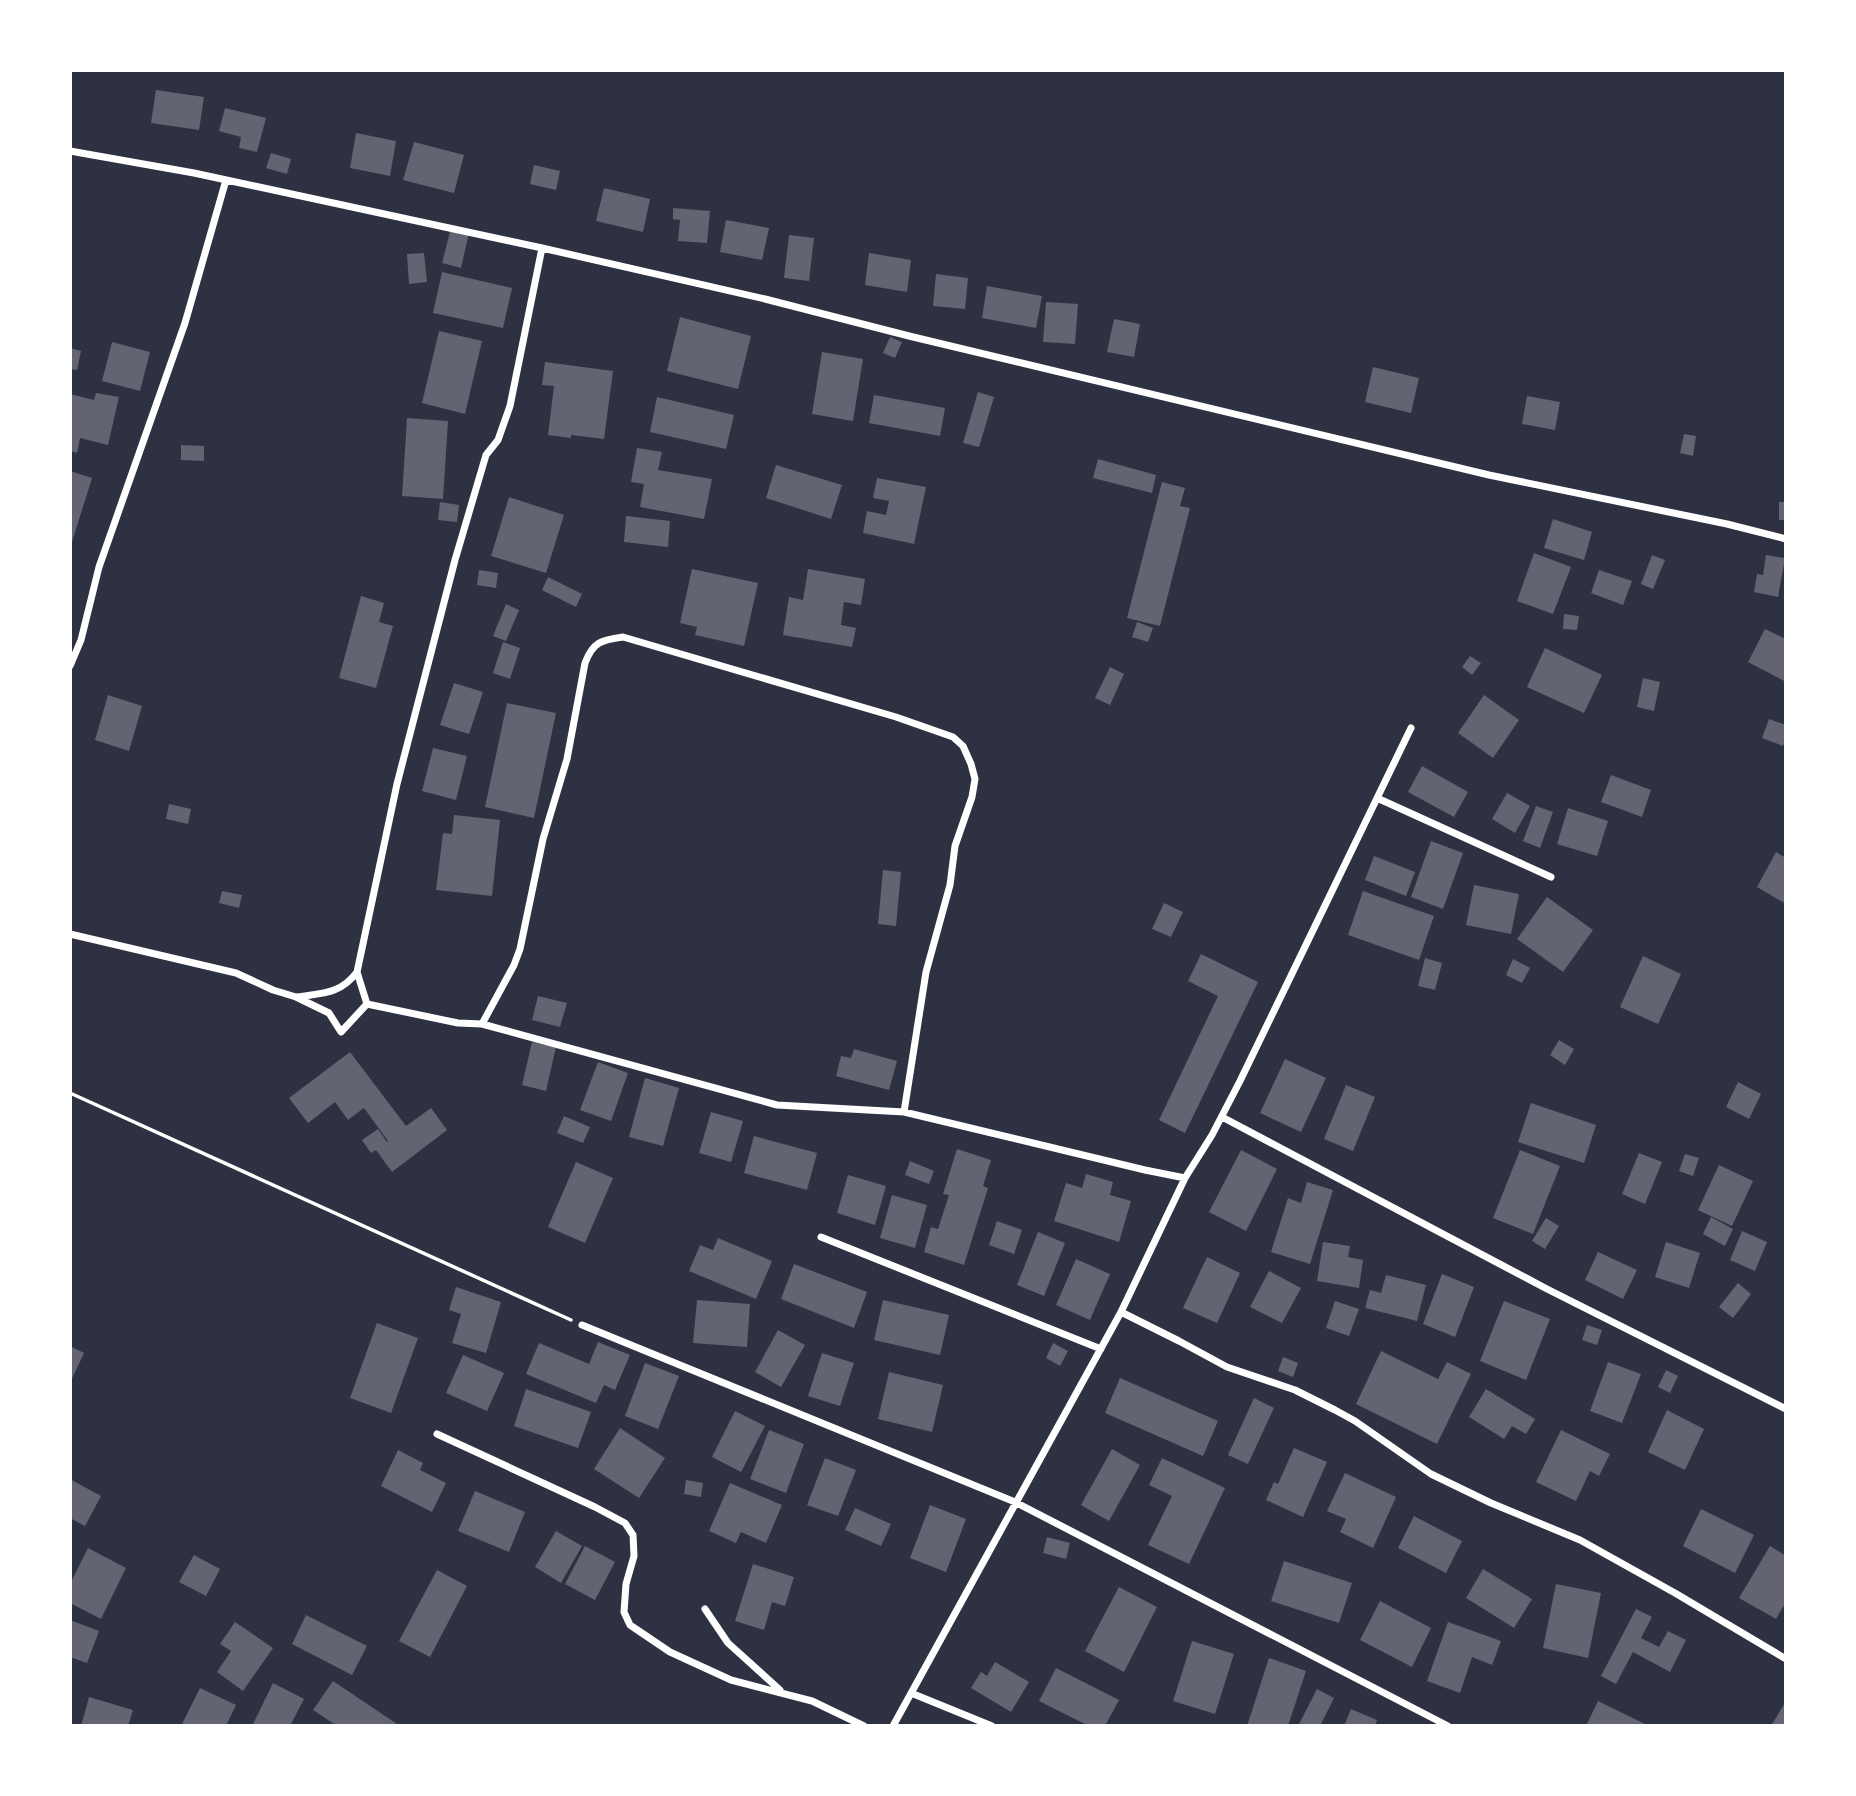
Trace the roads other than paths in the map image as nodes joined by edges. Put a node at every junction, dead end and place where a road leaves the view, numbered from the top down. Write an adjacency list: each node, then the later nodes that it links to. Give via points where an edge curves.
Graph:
1 (70, 151): 2 (street)
2 (226, 180): 3 (street); 5 (street, via 185,323 99,567)
3 (542, 248): 4 (street, via 1489,475); 10 (street, via 510,407 498,440 486,455 455,560 397,784)
4 (1786, 539)
5 (70, 666)
6 (1411, 728): 7 (street)
7 (1377, 798): 8 (street); 15 (street)
8 (1551, 877)
9 (70, 934): 11 (street, via 236,973)
10 (357, 972): 11 (street, via 337,990); 12 (street)
11 (296, 997): 12 (street, via 329,1013 341,1032)
12 (367, 1004): 13 (street)
13 (482, 1024): 14 (street, via 777,1105); 14 (street, via 520,949 590,649 623,637 896,717 953,737 963,746 975,779 926,972)
14 (904, 1112): 16 (street)
15 (1222, 1117): 16 (street); 21 (street)
16 (1185, 1178): 18 (street)
17 (821, 1237): 20 (street)
18 (1121, 1312): 20 (street); 25 (street, via 1227,1367 1326,1405 1431,1474 1580,1540)
19 (582, 1325): 23 (street)
20 (1101, 1349): 23 (street)
21 (1786, 1409)
22 (438, 1433): 26 (street, via 625,1523 633,1535 635,1556 626,1584 624,1612 630,1625 670,1653 731,1680)
23 (1015, 1502): 27 (street); 31 (street)
24 (705, 1609): 26 (street, via 728,1643)
25 (1786, 1659)
26 (783, 1693): 28 (street, via 812,1701)
27 (911, 1693): 29 (street); 30 (street)
28 (864, 1726)
29 (893, 1726)
30 (992, 1726)
31 (1448, 1726)

